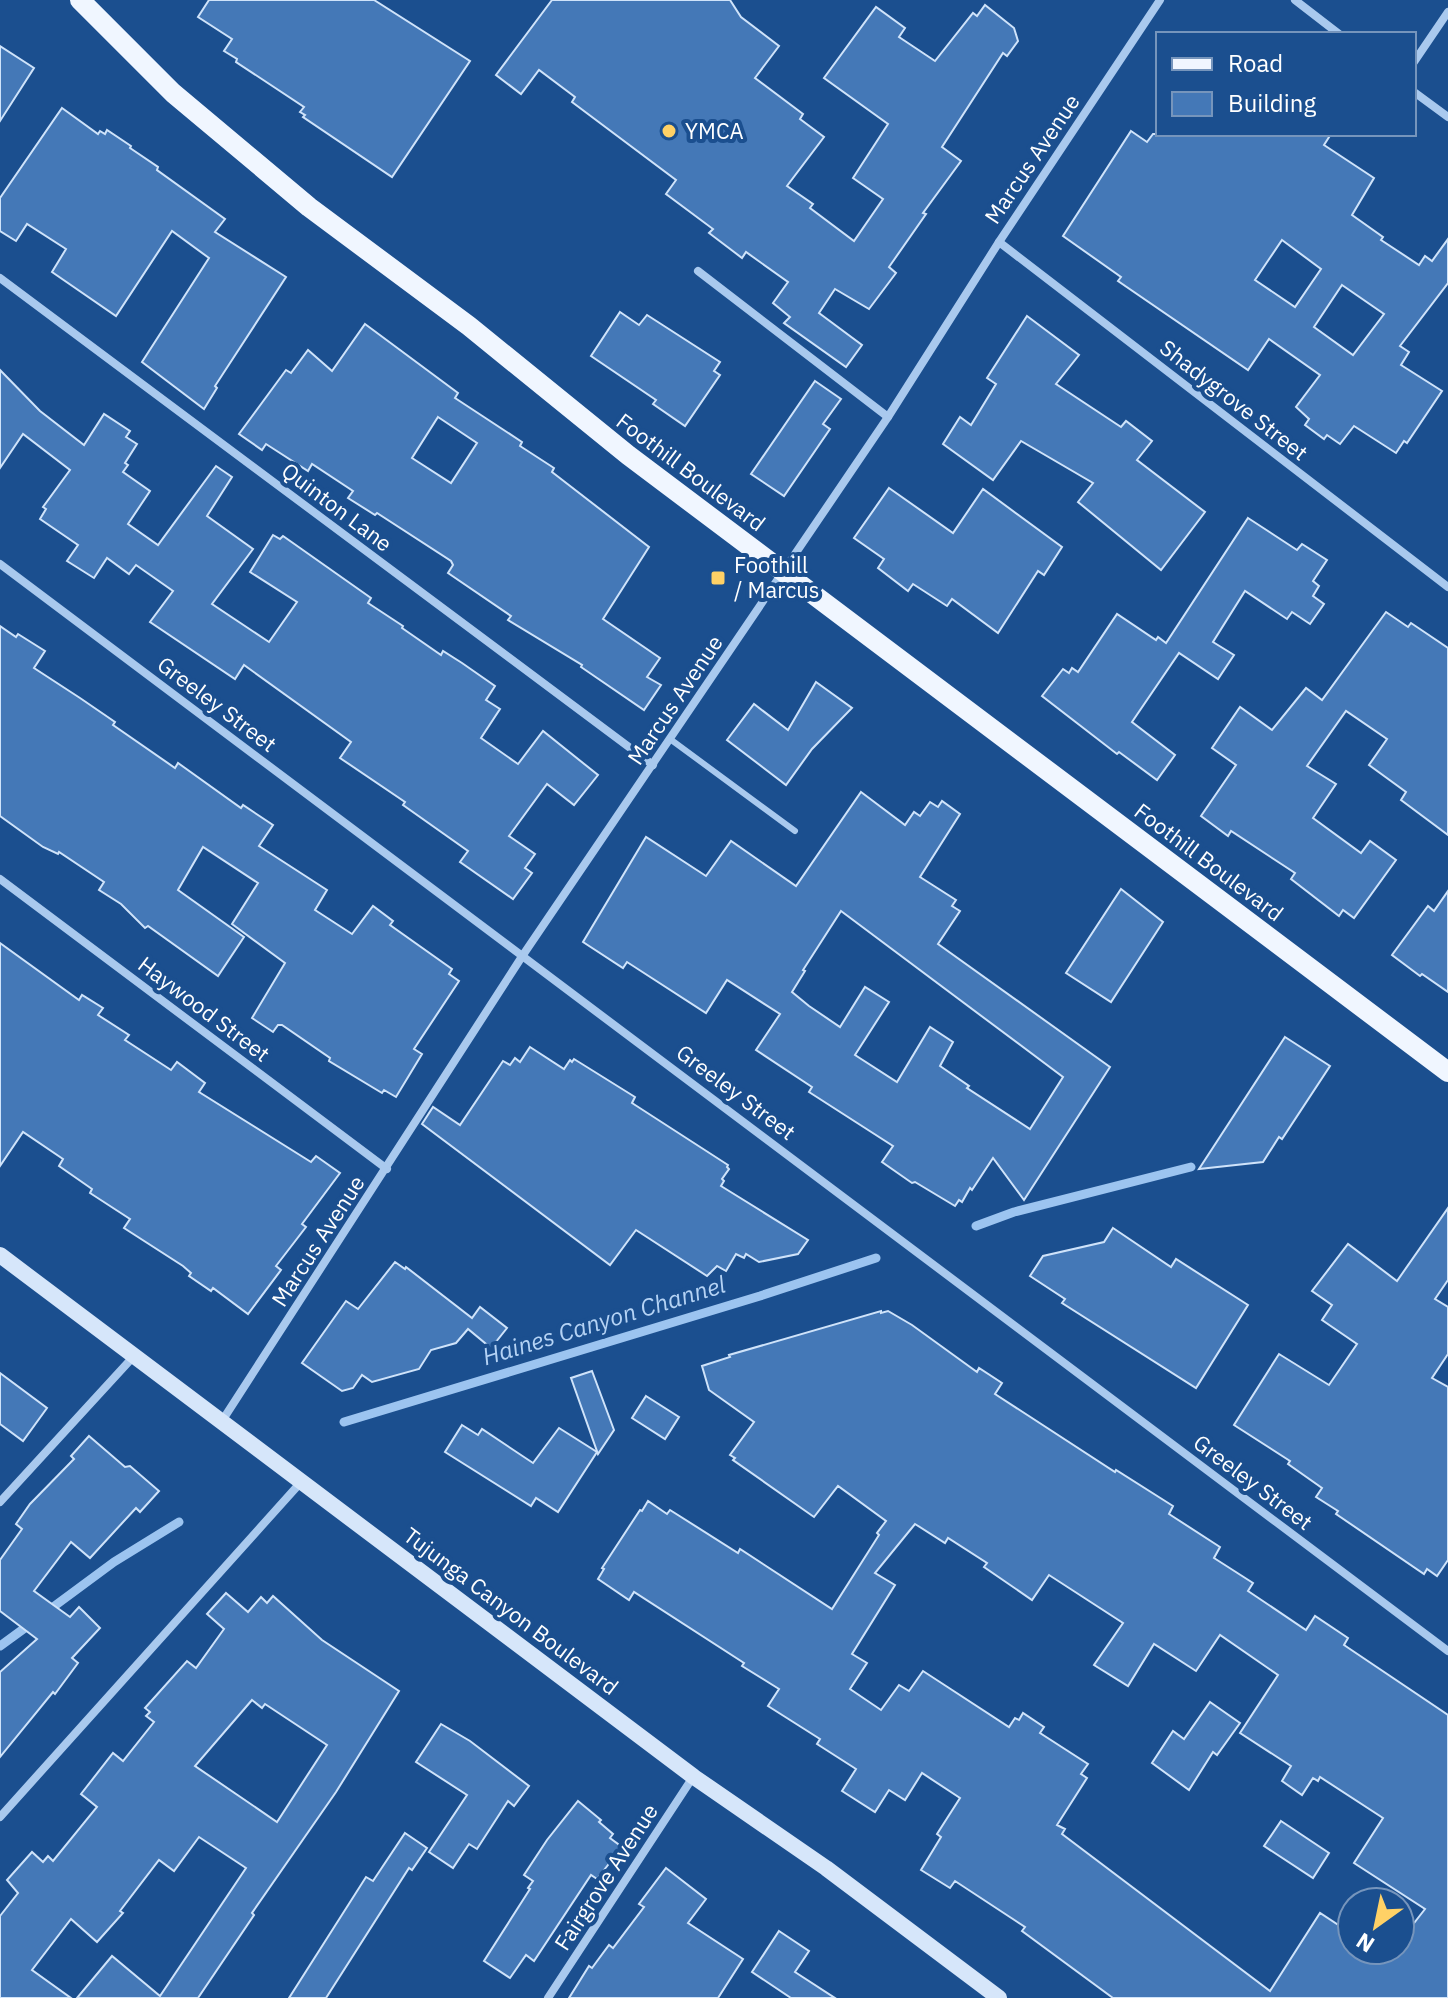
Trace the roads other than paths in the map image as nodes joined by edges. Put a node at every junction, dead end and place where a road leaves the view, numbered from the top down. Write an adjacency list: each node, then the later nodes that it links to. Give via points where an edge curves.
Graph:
1 (80, 0): 14 (main road, Foothill Boulevard, via 173,93 309,207)
2 (1160, 0): 9 (street, Marcus Avenue)
3 (1295, 0): 5 (street)
4 (1448, 12): 6 (street)
5 (1336, 32)
6 (1416, 59)
7 (1416, 93): 8 (street)
8 (1448, 117)
9 (999, 242): 12 (street, Marcus Avenue); 15 (street, Shadygrove Street)
10 (698, 271): 12 (street)
11 (0, 278): 17 (street, Quinton Lane)
12 (888, 417): 14 (street, Marcus Avenue)
13 (0, 564): 20 (street, Greeley Street)
14 (782, 571): 16 (street, Marcus Avenue); 21 (main road, Foothill Boulevard)
15 (1448, 587)
16 (670, 739): 17 (street, Marcus Avenue); 18 (lane)
17 (653, 765): 20 (street, Marcus Avenue)
18 (795, 831)
19 (0, 879): 22 (street, Haywood Street)
20 (523, 955): 22 (street, Marcus Avenue); 28 (street, Greeley Street)
21 (1448, 1072)
22 (387, 1169): 25 (street, Marcus Avenue)
23 (0, 1255): 24 (main road, Tujunga Canyon Boulevard)
24 (135, 1356): 25 (main road, Tujunga Canyon Boulevard); 27 (street)
25 (222, 1421): 26 (main road, Tujunga Canyon Boulevard)
26 (302, 1481): 29 (main road, Tujunga Canyon Boulevard); 30 (street)
27 (0, 1502)
28 (1448, 1651)
29 (694, 1777): 31 (street, Fairgrove Avenue); 32 (main road, Tujunga Canyon Boulevard)
30 (0, 1817)
31 (548, 1998)
32 (999, 1998)

